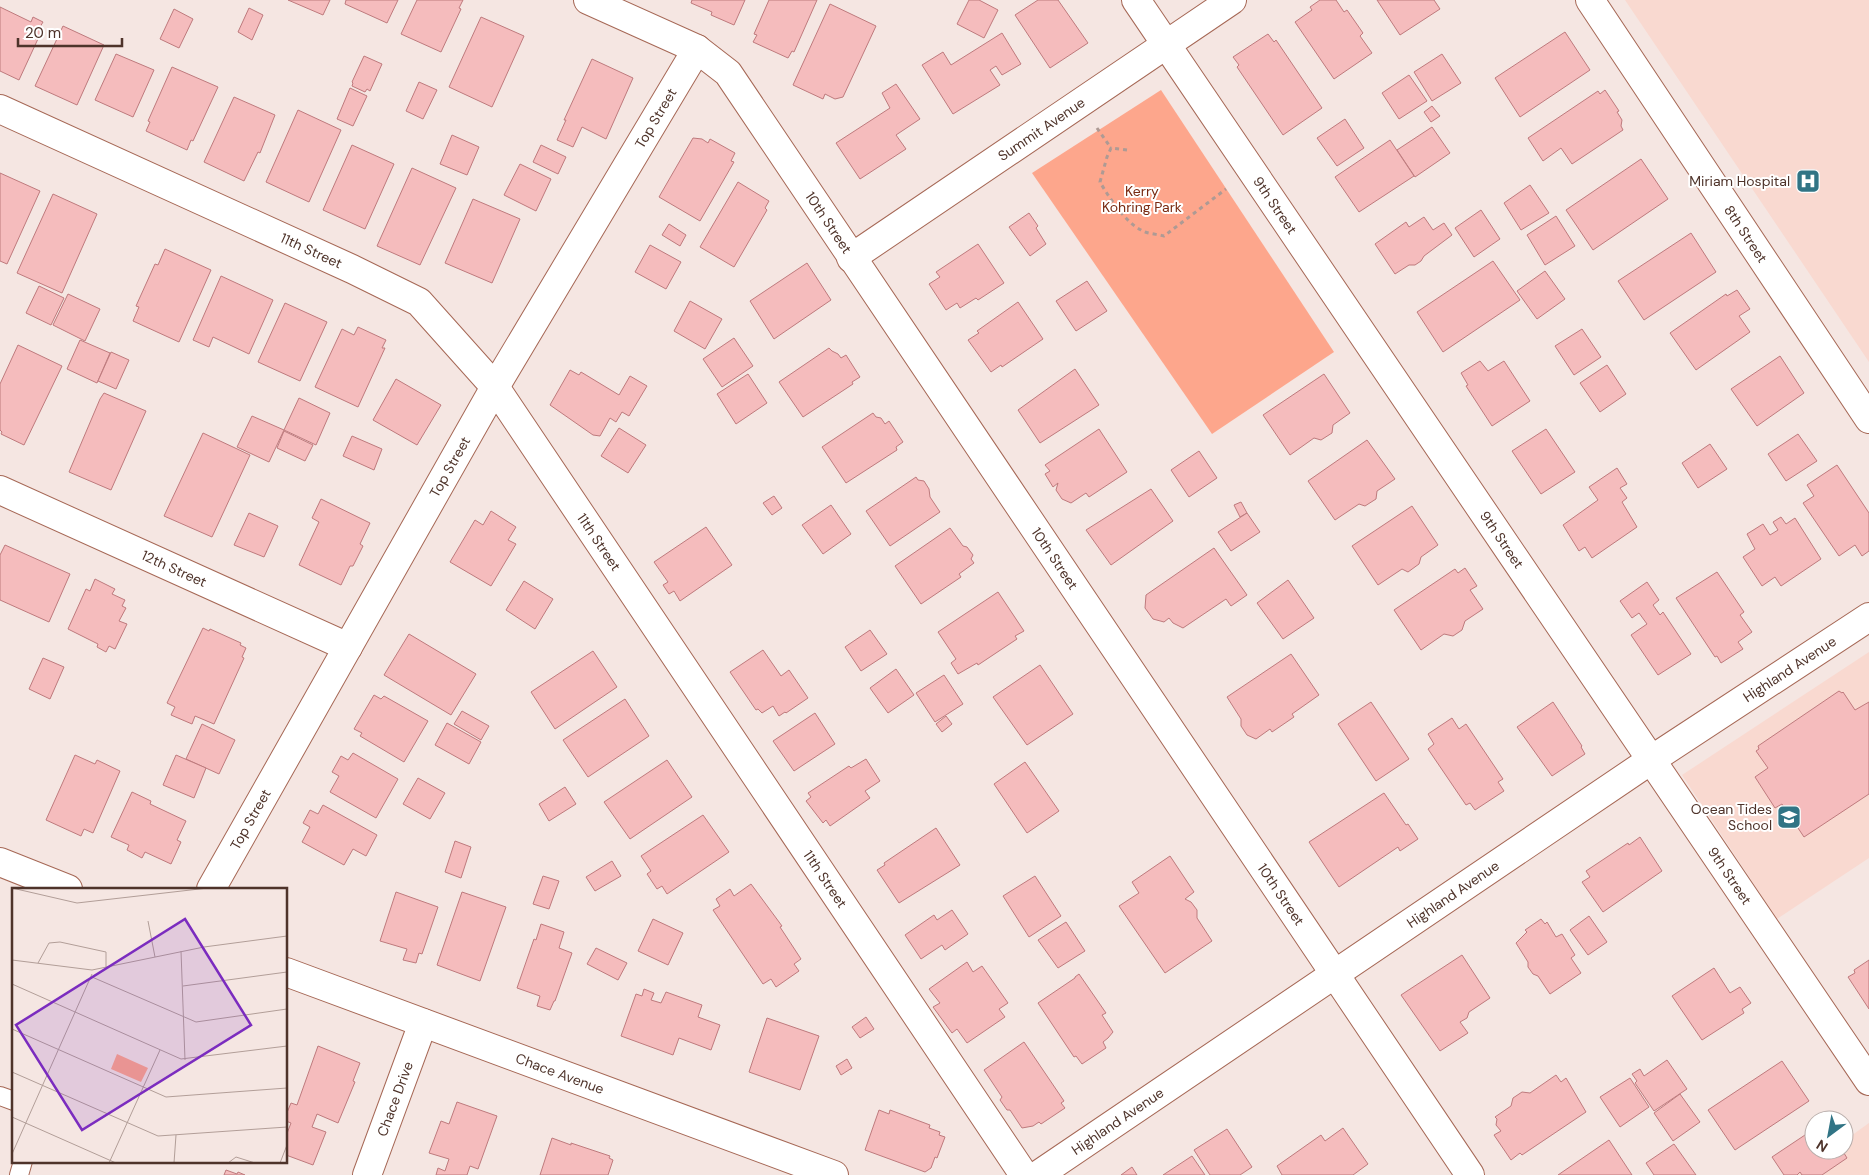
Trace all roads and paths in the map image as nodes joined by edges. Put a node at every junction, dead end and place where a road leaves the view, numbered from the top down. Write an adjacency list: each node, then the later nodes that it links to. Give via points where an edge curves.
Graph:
1 (588, 0): 6 (street, 10th Street)
2 (1136, 0): 5 (street, 9th Street)
3 (1232, 0): 5 (street, Summit Avenue)
4 (1590, 0): 12 (street, 8th Street)
5 (1166, 45): 9 (street, 9th Street); 10 (street, Summit Avenue)
6 (697, 49): 10 (street, 10th Street, via 728,74); 11 (street, Top Street)
7 (0, 109): 11 (street, 11th Street, via 419,302)
8 (1127, 150): 9 (path, via 1112,148 1100,182 1128,221 1141,230 1164,236)
9 (1250, 170): 16 (street, 9th Street)
10 (851, 258): 21 (street, 10th Street)
11 (495, 387): 15 (street, Top Street); 30 (street, 11th Street)
12 (1869, 419)
13 (0, 490): 15 (street, 12th Street)
14 (1869, 617): 16 (street, Highland Avenue)
15 (348, 647): 19 (street, Top Street)
16 (1651, 760): 21 (street, Highland Avenue); 23 (street, 9th Street)
17 (0, 862): 18 (street)
18 (65, 888)
19 (212, 888)
20 (288, 973): 22 (street, Chace Avenue)
21 (1335, 975): 31 (street, Highland Avenue); 32 (street, 10th Street)
22 (423, 1023): 28 (street, Chace Drive); 29 (street, Chace Avenue)
23 (1869, 1081)
24 (0, 1096): 25 (lane)
25 (12, 1100)
26 (23, 1162): 27 (lane)
27 (19, 1175)
28 (367, 1175)
29 (834, 1175)
30 (1024, 1175)
31 (1038, 1175)
32 (1470, 1175)

